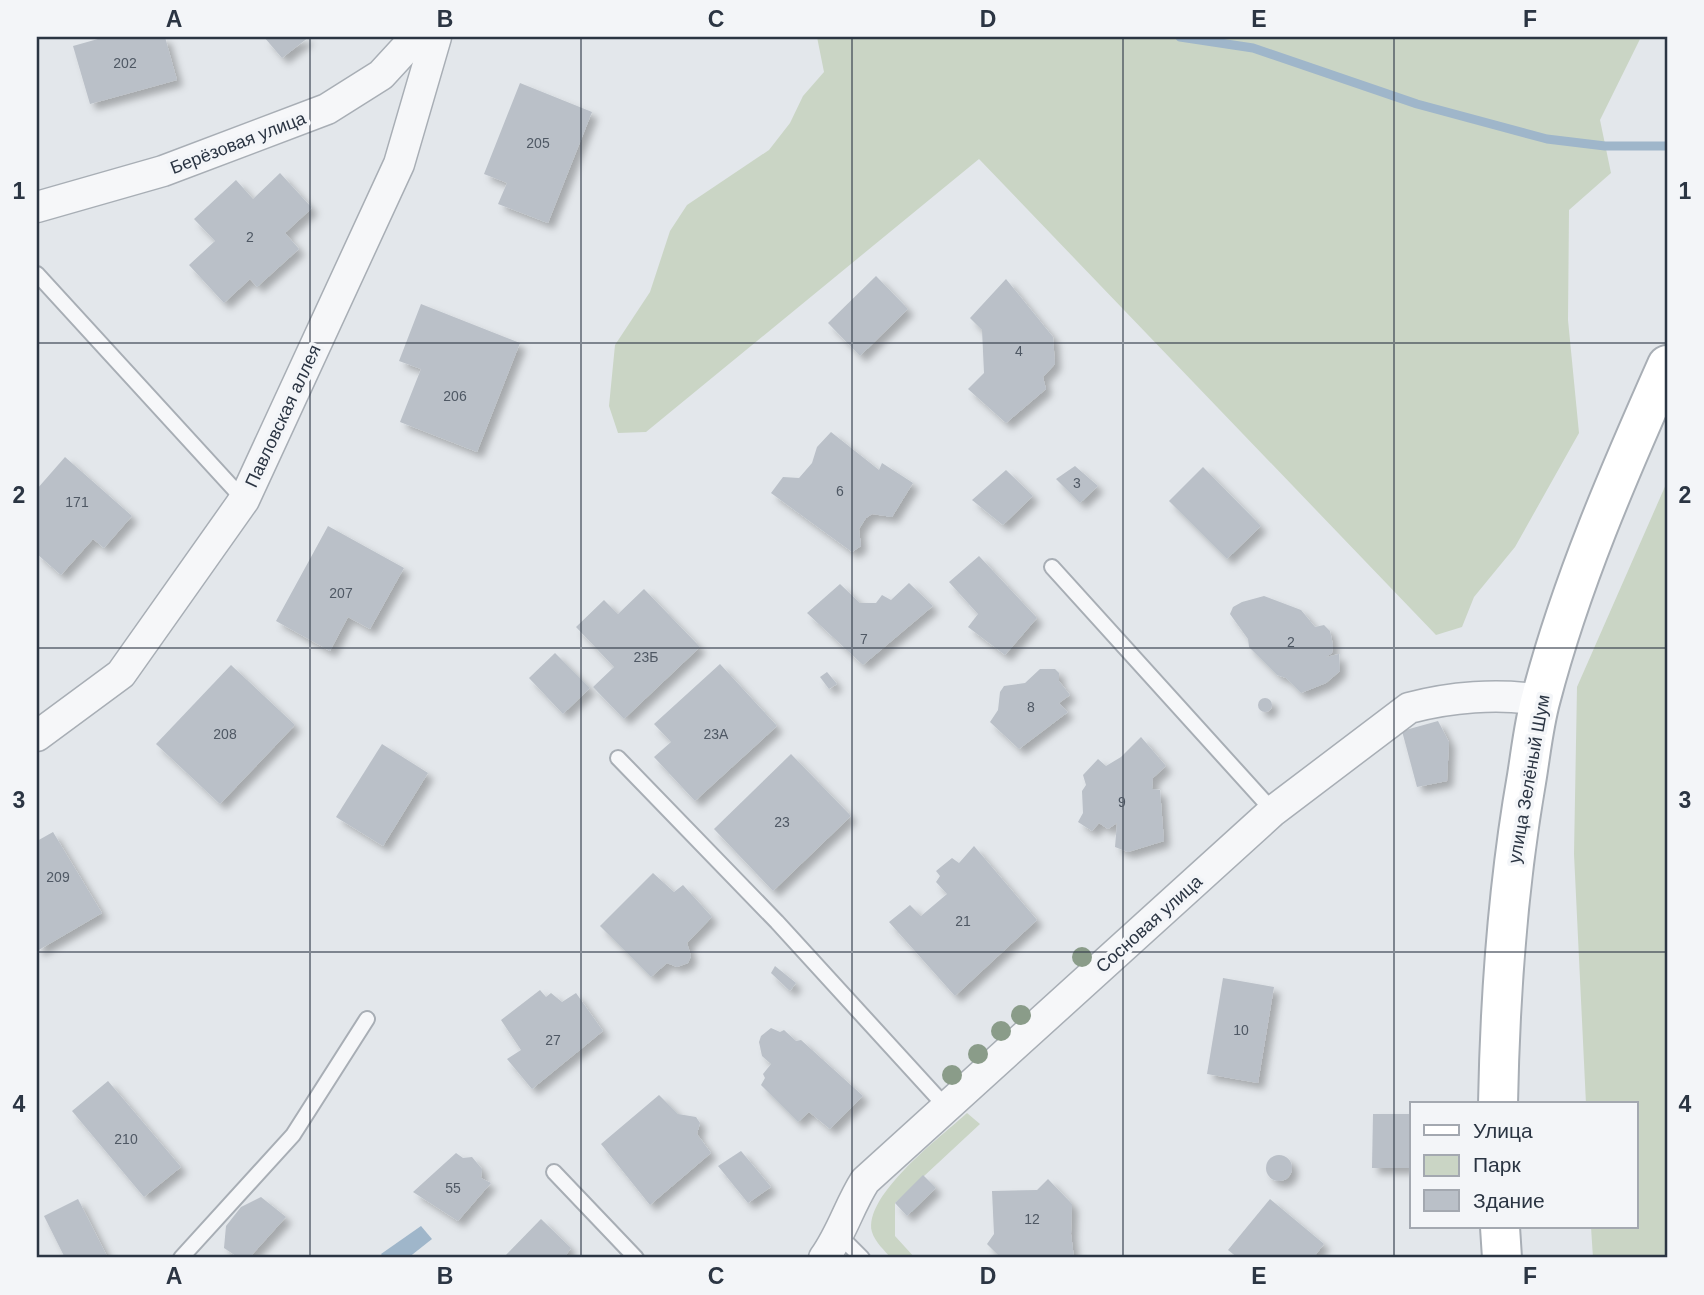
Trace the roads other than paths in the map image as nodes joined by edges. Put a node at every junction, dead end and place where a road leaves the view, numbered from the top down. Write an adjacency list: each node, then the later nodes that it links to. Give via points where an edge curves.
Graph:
1 (416, 37): 3 (street, Берёзовая улица, via 381,75 327,109 163,171)
2 (436, 37): 6 (street, Павловская аллея, via 399,164)
3 (37, 207)
4 (37, 274): 6 (lane)
5 (1667, 365): 8 (main road, улица Зелёный Шум, via 1622,466)
6 (244, 500): 9 (street, Павловская аллея, via 121,674)
7 (1052, 568): 11 (lane)
8 (1540, 699): 11 (street, Сосновая улица, via 1499,696 1409,708); 13 (main road, улица Зелёный Шум, via 1516,838)
9 (37, 736)
10 (618, 758): 14 (lane, via 777,922)
11 (1273, 811): 14 (street, Сосновая улица)
12 (367, 1018): 18 (lane, via 293,1135)
13 (1498, 1102)
14 (947, 1108): 17 (street, Сосновая улица, via 865,1181)
15 (554, 1172): 19 (lane)
16 (1500, 1228): 21 (main road)
17 (832, 1247): 20 (lane)
18 (181, 1258)
19 (636, 1258)
20 (862, 1258)
21 (1502, 1258)

